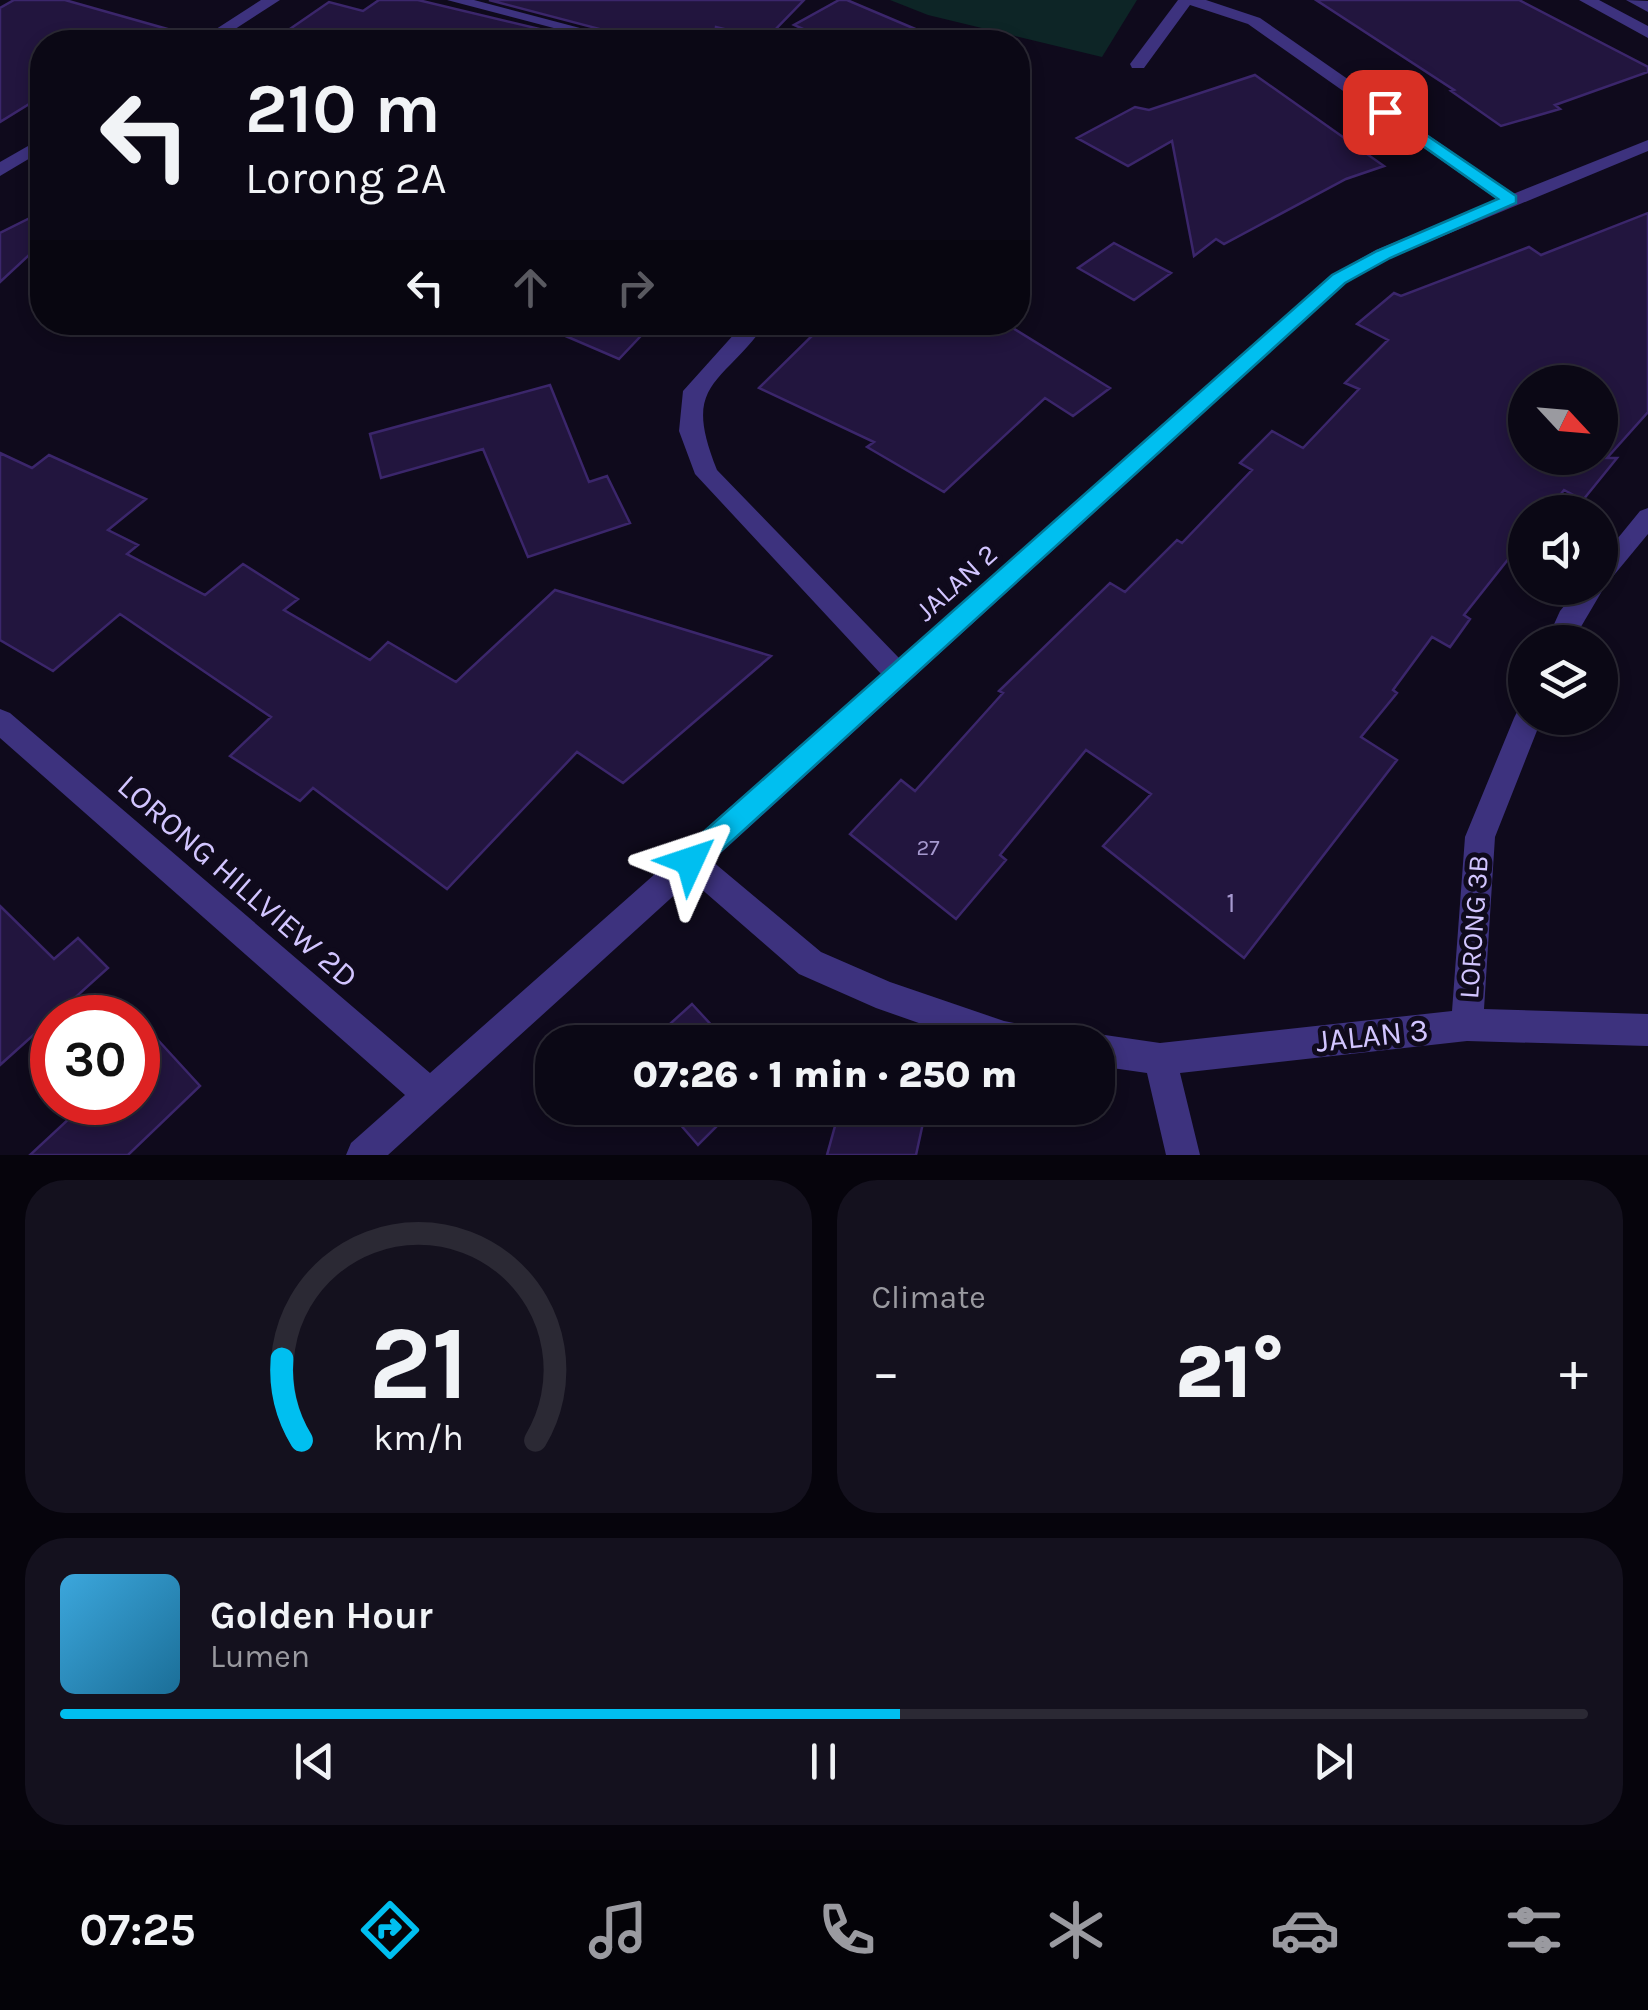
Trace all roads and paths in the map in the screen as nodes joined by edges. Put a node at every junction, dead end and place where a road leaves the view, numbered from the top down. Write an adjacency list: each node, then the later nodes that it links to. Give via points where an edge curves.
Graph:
1 (272, 0): 7 (street)
2 (455, 0): 8 (street)
3 (1188, 0): 10 (street); 14 (street, via 1254,21)
4 (1588, 0): 9 (street)
5 (1634, 0): 6 (street)
6 (1648, 7)
7 (223, 30)
8 (576, 30)
9 (1648, 32)
10 (1138, 64)
11 (1646, 147): 14 (street, JALAN 2)
12 (30, 151): 13 (street)
13 (0, 170)
14 (1510, 200): 18 (street, JALAN 2, via 1339,279)
15 (745, 335): 18 (street, via 694,392 690,431 707,474)
16 (1648, 518): 17 (street)
17 (1618, 556)
18 (898, 674): 21 (street, JALAN 2)
19 (0, 721): 27 (street, LORONG HILLVIEW 2D)
20 (1521, 735): 23 (street, LORONG 3B, via 1480,837)
21 (690, 861): 22 (street, via 810,963); 27 (street, JALAN 2)
22 (970, 1025)
23 (1467, 1025): 24 (street, JALAN 3); 26 (street, JALAN 3)
24 (1648, 1030)
25 (1115, 1052): 26 (street, JALAN 3)
26 (1160, 1058): 29 (street)
27 (430, 1094): 28 (street, JALAN 2)
28 (363, 1155)
29 (1183, 1155)

